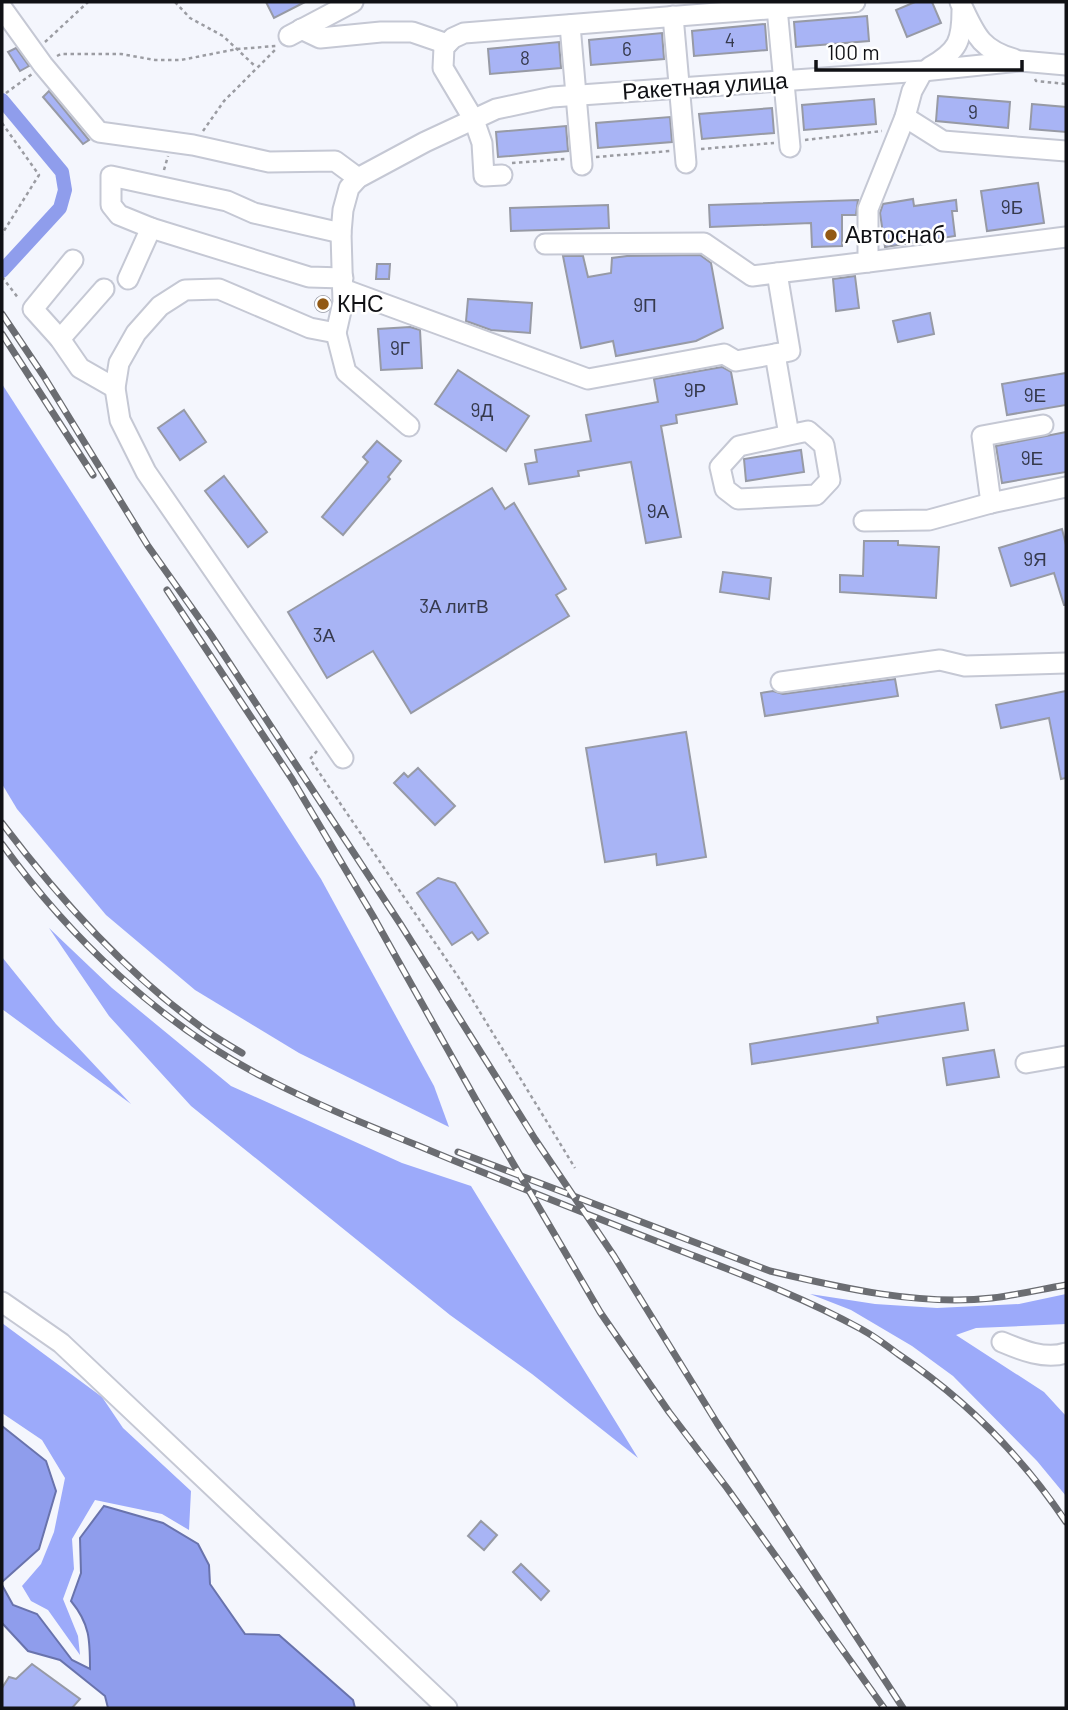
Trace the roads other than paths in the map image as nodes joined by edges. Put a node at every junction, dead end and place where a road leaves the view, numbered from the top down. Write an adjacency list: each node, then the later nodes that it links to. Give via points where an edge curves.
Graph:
1 (353, 2): 8 (street, via 295,33 320,38 412,32)
2 (855, 2): 5 (street)
3 (961, 3): 9 (street, via 986,48); 11 (street, via 958,44 947,57)
4 (2, 8): 22 (street, via 99,132 269,162 335,161)
5 (777, 8): 6 (street); 12 (street)
6 (673, 16): 7 (street); 13 (street)
7 (570, 24): 8 (street, via 464,33); 14 (street)
8 (447, 44): 15 (street, via 443,68)
9 (1021, 61): 10 (street, Ракетная улица); 11 (street, Ракетная улица)
10 (1066, 65)
11 (923, 71): 12 (street, Ракетная улица); 16 (street)
12 (783, 81): 13 (street, Ракетная улица); 17 (street)
13 (679, 88): 14 (street, Ракетная улица); 19 (street)
14 (577, 96): 15 (street, Ракетная улица, via 517,103); 20 (street)
15 (474, 120): 21 (street, via 482,143 484,176); 22 (street, Ракетная улица)
16 (902, 123): 18 (street, via 943,141); 28 (street, via 868,209)
17 (790, 144)
18 (1066, 151)
19 (686, 156)
20 (582, 161)
21 (502, 175)
22 (358, 178): 24 (street, via 349,188)
23 (151, 228): 24 (street, via 119,215 111,205 111,176 227,201 254,213); 30 (street); 31 (street)
24 (341, 233): 31 (street)
25 (1066, 237): 28 (street)
26 (545, 244): 29 (street, via 704,243 752,276)
27 (73, 260): 34 (street, via 33,309)
28 (868, 262): 29 (street)
29 (777, 273): 35 (street, via 790,351)
30 (128, 278)
31 (343, 284): 33 (street); 35 (street, via 587,379 724,354 736,361)
32 (104, 289): 34 (street)
33 (336, 332): 36 (street, via 310,328 219,289 185,290 160,306 135,333 119,363); 38 (street, via 346,372)
34 (60, 339): 36 (street, via 80,369)
35 (775, 354): 39 (street)
36 (115, 388): 45 (street, via 120,420 146,472)
37 (1043, 425): 41 (street, via 982,436)
38 (409, 426)
39 (789, 435): 39 (street, via 808,431 824,445 830,480 816,495 738,499 725,489 720,467 738,446)
40 (1066, 487): 41 (street)
41 (991, 503): 42 (street, via 929,520)
42 (864, 521)
43 (1066, 663): 44 (street, via 965,666 940,660)
44 (781, 682)
45 (343, 758)
46 (1066, 1056): 47 (street)
47 (1026, 1063)
48 (2, 1301): 51 (street, via 61,1343)
49 (1002, 1342): 50 (street, via 1035,1353)
50 (1066, 1353)
51 (447, 1708)

